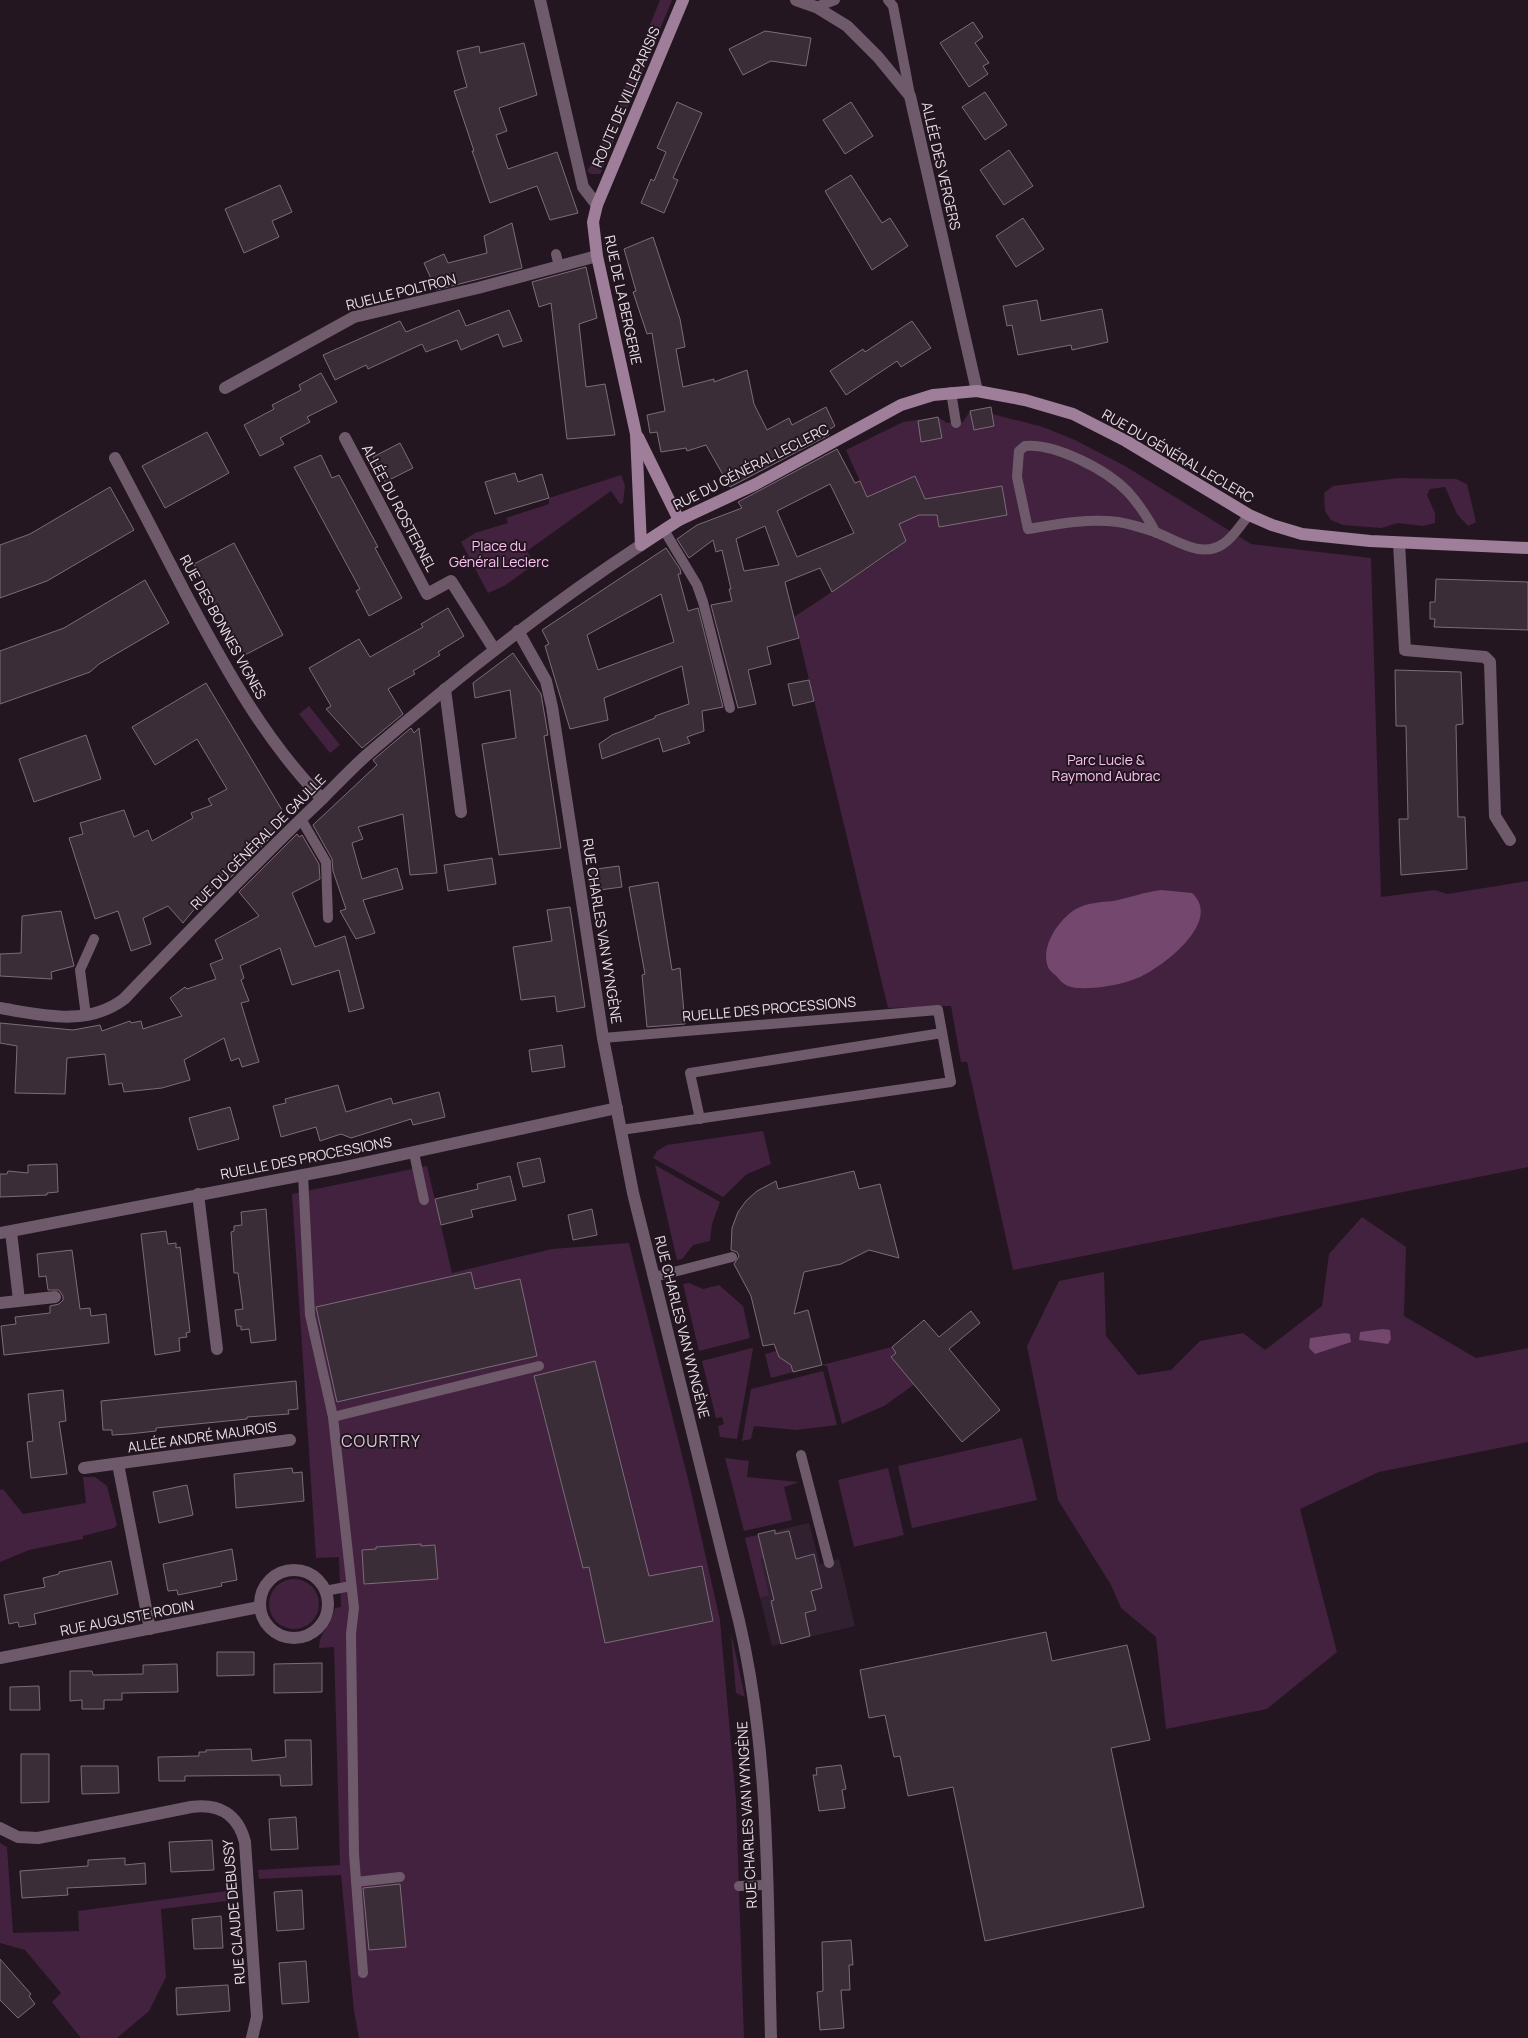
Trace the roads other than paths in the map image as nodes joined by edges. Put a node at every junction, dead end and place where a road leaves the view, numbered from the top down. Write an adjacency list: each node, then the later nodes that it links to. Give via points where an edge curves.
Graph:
1 (540, 0): 8 (street, via 583,187)
2 (683, 0): 8 (main road, ROUTE DE VILLEPARISIS)
3 (796, 0): 6 (street, ALLÉE DES VERGERS)
4 (835, 0): 6 (lane)
5 (888, 0): 7 (lane, via 893,6)
6 (816, 7): 7 (street, ALLÉE DES VERGERS, via 847,26)
7 (910, 96): 11 (street, ALLÉE DES VERGERS)
8 (597, 205): 9 (main road, RUE DE LA BERGERIE, via 593,222)
9 (597, 256): 10 (street, RUELLE POLTRON, via 558,260 478,288 354,316); 14 (main road, RUE DE LA BERGERIE)
10 (225, 388)
11 (977, 391): 12 (main road, RUE DU GÉNÉRAL LECLERC); 17 (main road, RUE DU GÉNÉRAL LECLERC, via 1073,414 1126,441)
12 (951, 392): 13 (lane); 18 (main road, RUE DU GÉNÉRAL LECLERC, via 901,405 756,484)
13 (956, 424)
14 (636, 434): 18 (main road, RUE DE LA BERGERIE); 22 (main road, RUE DE LA BERGERIE)
15 (345, 438): 25 (street, ALLÉE DU ROSTERNEL, via 427,594 451,580)
16 (115, 458): 28 (street, RUE DES BONNES VIGNES, via 247,704 280,752)
17 (1249, 515): 20 (lane, via 1224,544 1208,549 1178,544); 21 (main road, RUE DU GÉNÉRAL LECLERC, via 1302,534)
18 (679, 520): 19 (main road, RUE DU GÉNÉRAL LECLERC)
19 (664, 530): 22 (main road, RUE DU GÉNÉRAL LECLERC); 27 (lane, via 703,602)
20 (1156, 532): 20 (lane, via 1097,520 1028,529 1017,477 1018,451 1024,446 1041,446 1097,469 1126,490)
21 (1399, 543): 23 (main road, RUE DU GÉNÉRAL LECLERC); 31 (street, via 1405,650 1485,657 1490,662 1495,816)
22 (641, 545): 24 (street, RUE DU GÉNÉRAL LECLERC)
23 (1528, 548)
24 (518, 631): 25 (street, RUE DU GÉNÉRAL DE GAULLE); 37 (street, RUE CHARLES VAN WYNGÈNE, via 546,682 552,708)
25 (494, 649): 26 (street, RUE DU GÉNÉRAL DE GAULLE)
26 (445, 689): 28 (street, RUE DU GÉNÉRAL DE GAULLE, via 368,754); 29 (street)
27 (730, 708)
28 (322, 799): 30 (street, RUE DU GÉNÉRAL DE GAULLE)
29 (461, 812)
30 (301, 819): 32 (lane, via 326,862); 35 (street, RUE DU GÉNÉRAL DE GAULLE, via 124,999 112,1008)
31 (1510, 840)
32 (328, 918)
33 (94, 939): 35 (lane, via 80,970)
34 (0, 1008): 35 (street, RUE DU GÉNÉRAL DE GAULLE, via 57,1017)
35 (86, 1016)
36 (942, 1033): 37 (lane, RUELLE DES PROCESSIONS, via 938,1010); 39 (lane, via 690,1073); 39 (lane, via 951,1082)
37 (603, 1038): 38 (street, RUE CHARLES VAN WYNGÈNE)
38 (617, 1108): 40 (street, RUE CHARLES VAN WYNGÈNE); 41 (street, RUELLE DES PROCESSIONS)
39 (700, 1119): 40 (lane)
40 (621, 1130): 47 (street, RUE CHARLES VAN WYNGÈNE)
41 (414, 1153): 42 (street, RUELLE DES PROCESSIONS); 44 (lane)
42 (303, 1176): 43 (street, RUELLE DES PROCESSIONS); 53 (lane, via 310,1315)
43 (198, 1194): 45 (street, RUELLE DES PROCESSIONS); 51 (street)
44 (424, 1200)
45 (6, 1232): 49 (street)
46 (732, 1257): 47 (lane)
47 (654, 1277): 67 (street, RUE CHARLES VAN WYNGÈNE, via 749,1664 761,1748)
48 (54, 1297): 49 (street)
49 (19, 1300): 50 (street)
50 (0, 1303)
51 (217, 1349)
52 (539, 1366): 53 (lane)
53 (333, 1417): 59 (lane)
54 (290, 1440): 56 (street, ALLÉE ANDRÉ MAUROIS)
55 (801, 1455): 58 (lane)
56 (118, 1464): 57 (street, ALLÉE ANDRÉ MAUROIS); 62 (street, ALLÉE ANDRÉ MAUROIS)
57 (84, 1468)
58 (829, 1562)
59 (352, 1586): 60 (lane); 66 (lane)
60 (325, 1590): 61 (street, via 311,1574 301,1570 285,1571 264,1586); 61 (street, via 328,1602 321,1624 302,1637 285,1636 269,1628)
61 (260, 1607): 62 (street, RUE AUGUSTE RODIN)
62 (150, 1629): 63 (street, RUE AUGUSTE RODIN)
63 (0, 1658)
64 (0, 1828): 70 (street, RUE CLAUDE DEBUSSY, via 18,1837 38,1838 204,1805 225,1811 235,1819 245,1842 257,2017)
65 (400, 1877): 66 (lane)
66 (356, 1882): 69 (lane)
67 (767, 1885): 68 (lane); 71 (street, RUE CHARLES VAN WYNGÈNE)
68 (739, 1886)
69 (363, 1973)
70 (252, 2038)
71 (771, 2038)

